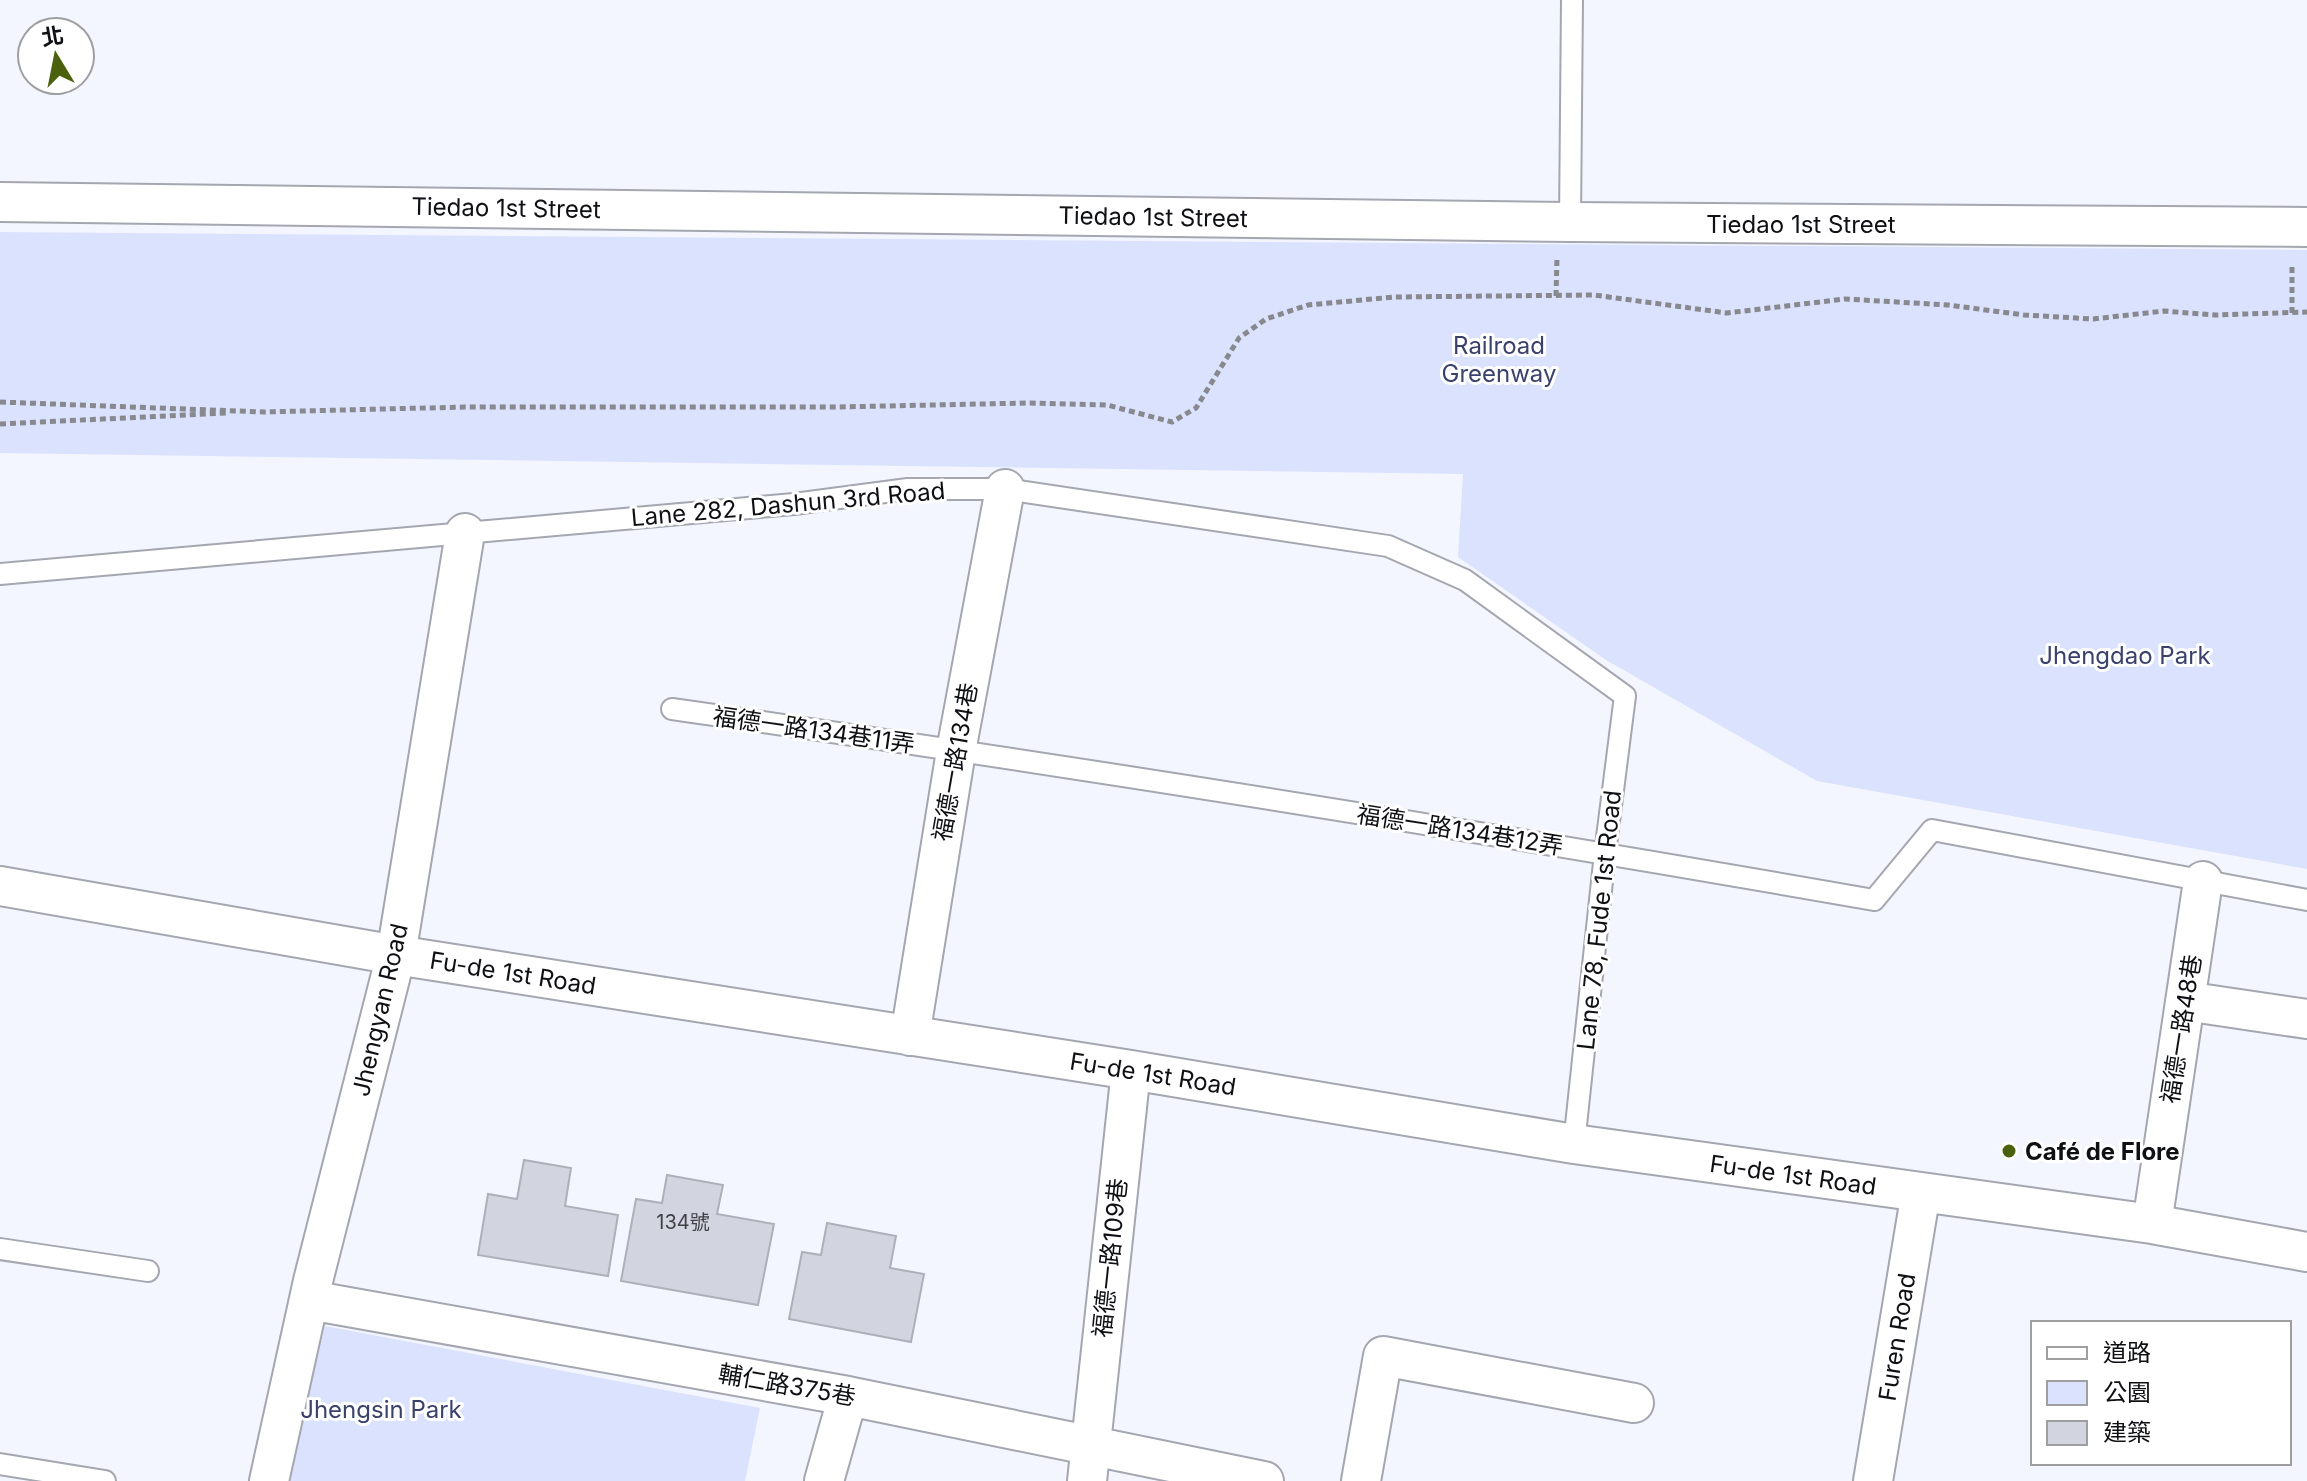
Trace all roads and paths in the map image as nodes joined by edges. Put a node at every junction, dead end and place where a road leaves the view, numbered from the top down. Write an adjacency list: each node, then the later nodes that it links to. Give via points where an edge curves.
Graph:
1 (1572, 0): 3 (lane)
2 (0, 202): 3 (street, Tiedao 1st Street)
3 (1563, 238): 4 (street, Tiedao 1st Street); 5 (path)
4 (2300, 243): 7 (path)
5 (1556, 296): 7 (path, via 1594,295 1727,313 1845,299 2093,319 2164,311); 9 (path, via 1394,297 1308,305 1266,319 1239,338 1196,408 1172,422 1107,405 1028,403)
6 (2307, 312): 7 (path)
7 (2292, 313)
8 (0, 402): 9 (path)
9 (264, 412): 10 (path)
10 (0, 424)
11 (1005, 489): 12 (lane, Lane 282, Dashun 3rd Road, via 908,489); 14 (lane, Lane 282, Dashun 3rd Road, via 1388,546 1465,580); 16 (street, 福德一路134巷)
12 (465, 533): 13 (lane, Lane 282, Dashun 3rd Road); 21 (street, Jhengyan Road)
13 (0, 574)
14 (1625, 696): 17 (lane, Lane 78, Fude 1st Road)
15 (672, 709): 16 (lane, 福德一路134巷11弄)
16 (956, 751): 17 (lane, 福德一路134巷12弄); 24 (street, 福德一路134巷)
17 (1605, 853): 18 (lane, 福德一路134巷12弄, via 1874,900 1932,830); 26 (lane, Lane 78, Fude 1st Road)
18 (2203, 881): 20 (lane); 22 (street, 福德一路48巷)
19 (0, 886): 21 (street, Fu-de 1st Road)
20 (2307, 900)
21 (396, 955): 24 (street, Fu-de 1st Road); 32 (street, Jhengyan Road)
22 (2185, 1001): 23 (street); 28 (street, 福德一路48巷)
23 (2307, 1019)
24 (910, 1036): 25 (street, Fu-de 1st Road)
25 (1131, 1070): 26 (street, Fu-de 1st Road); 36 (street, 福德一路109巷)
26 (1574, 1144): 27 (street, Fu-de 1st Road)
27 (1921, 1192): 28 (street, Fu-de 1st Road); 42 (street, Furen Road)
28 (2152, 1224): 30 (street, Fu-de 1st Road)
29 (0, 1249): 31 (lane)
30 (2307, 1252)
31 (148, 1271)
32 (309, 1300): 33 (street, 輔仁路375巷); 38 (street, Jhengyan Road)
33 (848, 1396): 36 (street, 輔仁路375巷); 39 (street)
34 (1634, 1403): 41 (street, via 1383,1356)
35 (0, 1464): 37 (lane)
36 (1088, 1464): 40 (street, 輔仁路375巷)
37 (105, 1481)
38 (269, 1481)
39 (824, 1481)
40 (1264, 1481)
41 (1361, 1481)
42 (1873, 1481)

